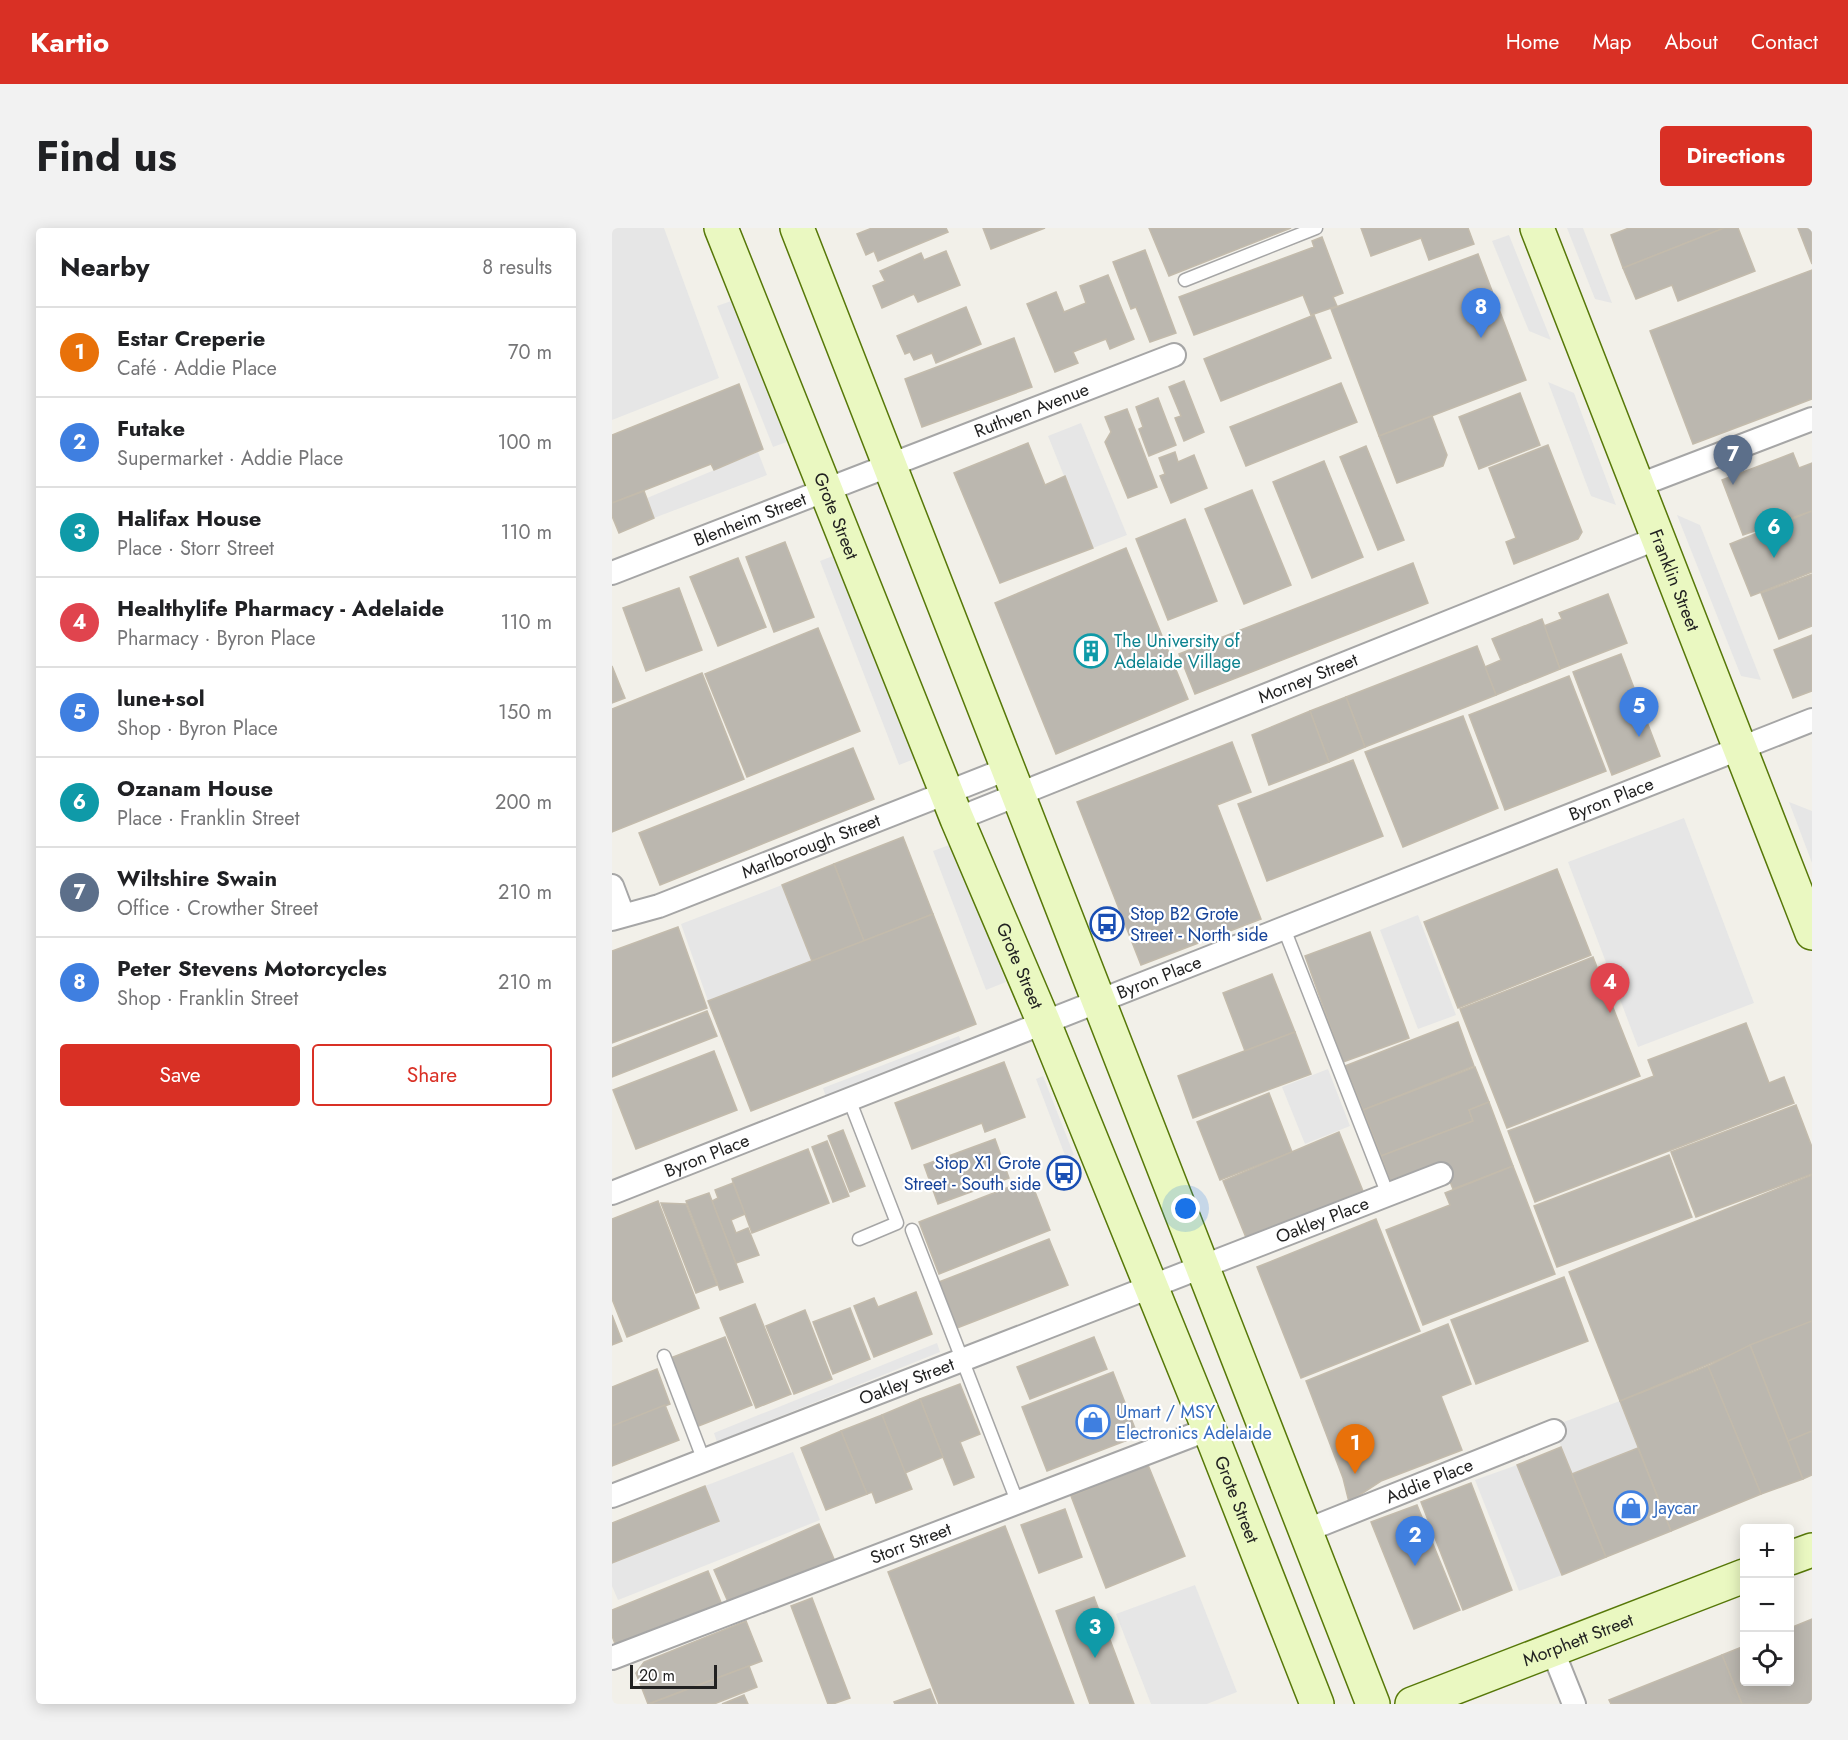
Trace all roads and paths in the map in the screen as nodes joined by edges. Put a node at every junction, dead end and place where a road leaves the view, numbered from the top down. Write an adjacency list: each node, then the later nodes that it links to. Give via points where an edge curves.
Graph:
1 (797, 228): 8 (main road)
2 (1315, 228): 5 (lane)
3 (1537, 228): 9 (main road, Franklin Street)
4 (724, 229): 10 (main road, Grote Street)
5 (1185, 280)
6 (1174, 355): 8 (street, Ruthven Avenue)
7 (1812, 419): 9 (street)
8 (889, 465): 10 (street, Blenheim Street); 15 (main road)
9 (1637, 486): 11 (main road, Franklin Street)
10 (825, 490): 12 (street, Blenheim Street); 16 (main road, Grote Street)
11 (1658, 538): 14 (main road, Franklin Street); 15 (street, Morney Street)
12 (612, 573)
13 (1812, 720): 14 (street, Byron Place)
14 (1740, 748): 19 (street, Byron Place); 20 (main road, Franklin Street)
15 (1013, 782): 16 (street, Morney Street); 21 (main road)
16 (952, 807): 18 (street, Marlborough Street); 22 (main road, Grote Street)
17 (612, 886): 18 (street)
18 (618, 917)
19 (1283, 926): 21 (street, Byron Place); 26 (lane)
20 (1812, 933)
21 (1098, 1001): 22 (street, Byron Place); 29 (main road)
22 (1044, 1023): 23 (street, Byron Place); 30 (main road, Grote Street)
23 (849, 1099): 25 (street, Byron Place); 28 (lane, via 897,1222)
24 (1441, 1174): 26 (street, Oakley Place)
25 (612, 1193)
26 (1388, 1195): 29 (street, Oakley Place)
27 (912, 1230): 32 (lane)
28 (859, 1239)
29 (1202, 1267): 30 (street, Oakley Street); 38 (main road)
30 (1151, 1289): 32 (street, Oakley Street); 33 (main road, Grote Street)
31 (663, 1356): 35 (lane)
32 (963, 1360): 35 (street, Oakley Street); 37 (lane)
33 (1209, 1429): 37 (street, Storr Street); 44 (main road, Grote Street)
34 (1554, 1431): 38 (street, Addie Place)
35 (704, 1461): 36 (street, Oakley Street)
36 (612, 1496)
37 (1017, 1501): 43 (street, Storr Street)
38 (1305, 1531): 45 (main road)
39 (1812, 1550): 40 (main road)
40 (1794, 1557)
41 (1740, 1577): 42 (main road, Morphett Street)
42 (1552, 1649): 46 (main road, Morphett Street); 47 (street)
43 (612, 1658)
44 (1317, 1704)
45 (1373, 1704)
46 (1412, 1704)
47 (1574, 1704)

